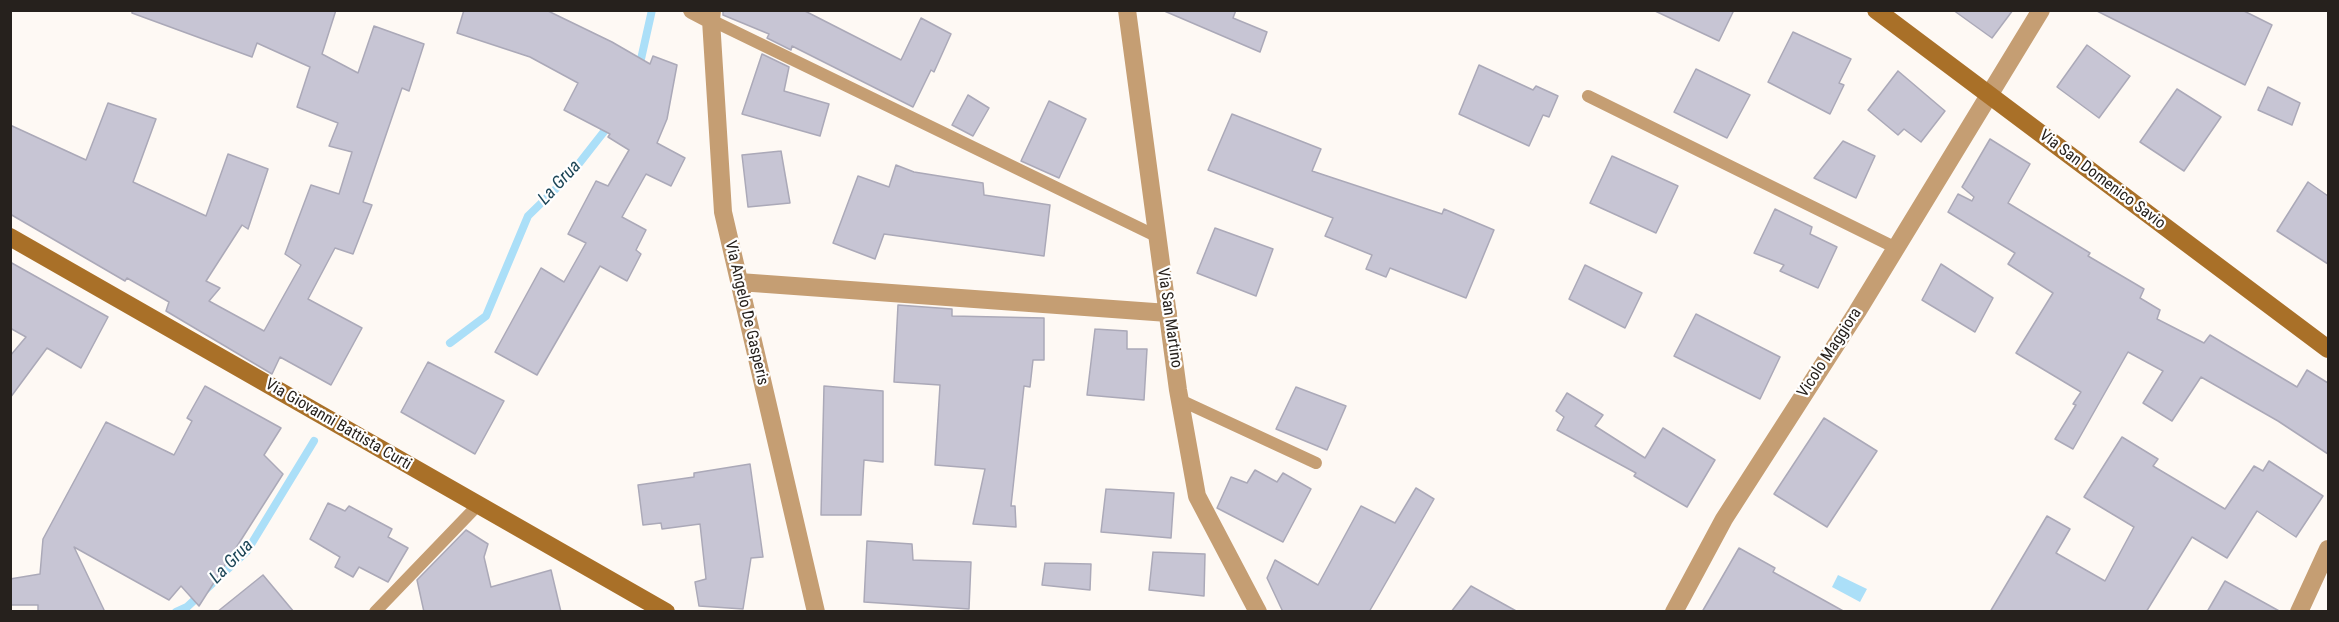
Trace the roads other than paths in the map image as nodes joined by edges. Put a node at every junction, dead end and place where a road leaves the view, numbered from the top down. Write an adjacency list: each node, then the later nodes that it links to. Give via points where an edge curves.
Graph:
1 (692, 10): 5 (street)
2 (1127, 10): 9 (street, Via San Martino)
3 (1876, 10): 7 (street, Via San Domenico Savio)
4 (2041, 10): 7 (street, Vicolo Maggiora)
5 (711, 15): 9 (lane); 11 (street, Via Angelo De Gasperis, via 723,212)
6 (1588, 96): 10 (lane)
7 (1989, 96): 10 (street, Vicolo Maggiora); 13 (street, Via San Domenico Savio)
8 (10, 237): 16 (street, Via Giovanni Battista Curti)
9 (1158, 237): 12 (street, Via San Martino)
10 (1896, 248): 22 (street, Vicolo Maggiora, via 1724,519)
11 (739, 282): 12 (street); 20 (street, Via Angelo De Gasperis)
12 (1168, 313): 14 (street, Via San Martino)
13 (2328, 349)
14 (1180, 400): 15 (lane); 21 (street, Via San Martino, via 1197,496)
15 (1316, 463)
16 (478, 505): 18 (lane); 19 (street, Via Giovanni Battista Curti)
17 (2328, 549): 23 (street)
18 (375, 612)
19 (666, 612)
20 (816, 612)
21 (1258, 612)
22 (1674, 612)
23 (2299, 612)

